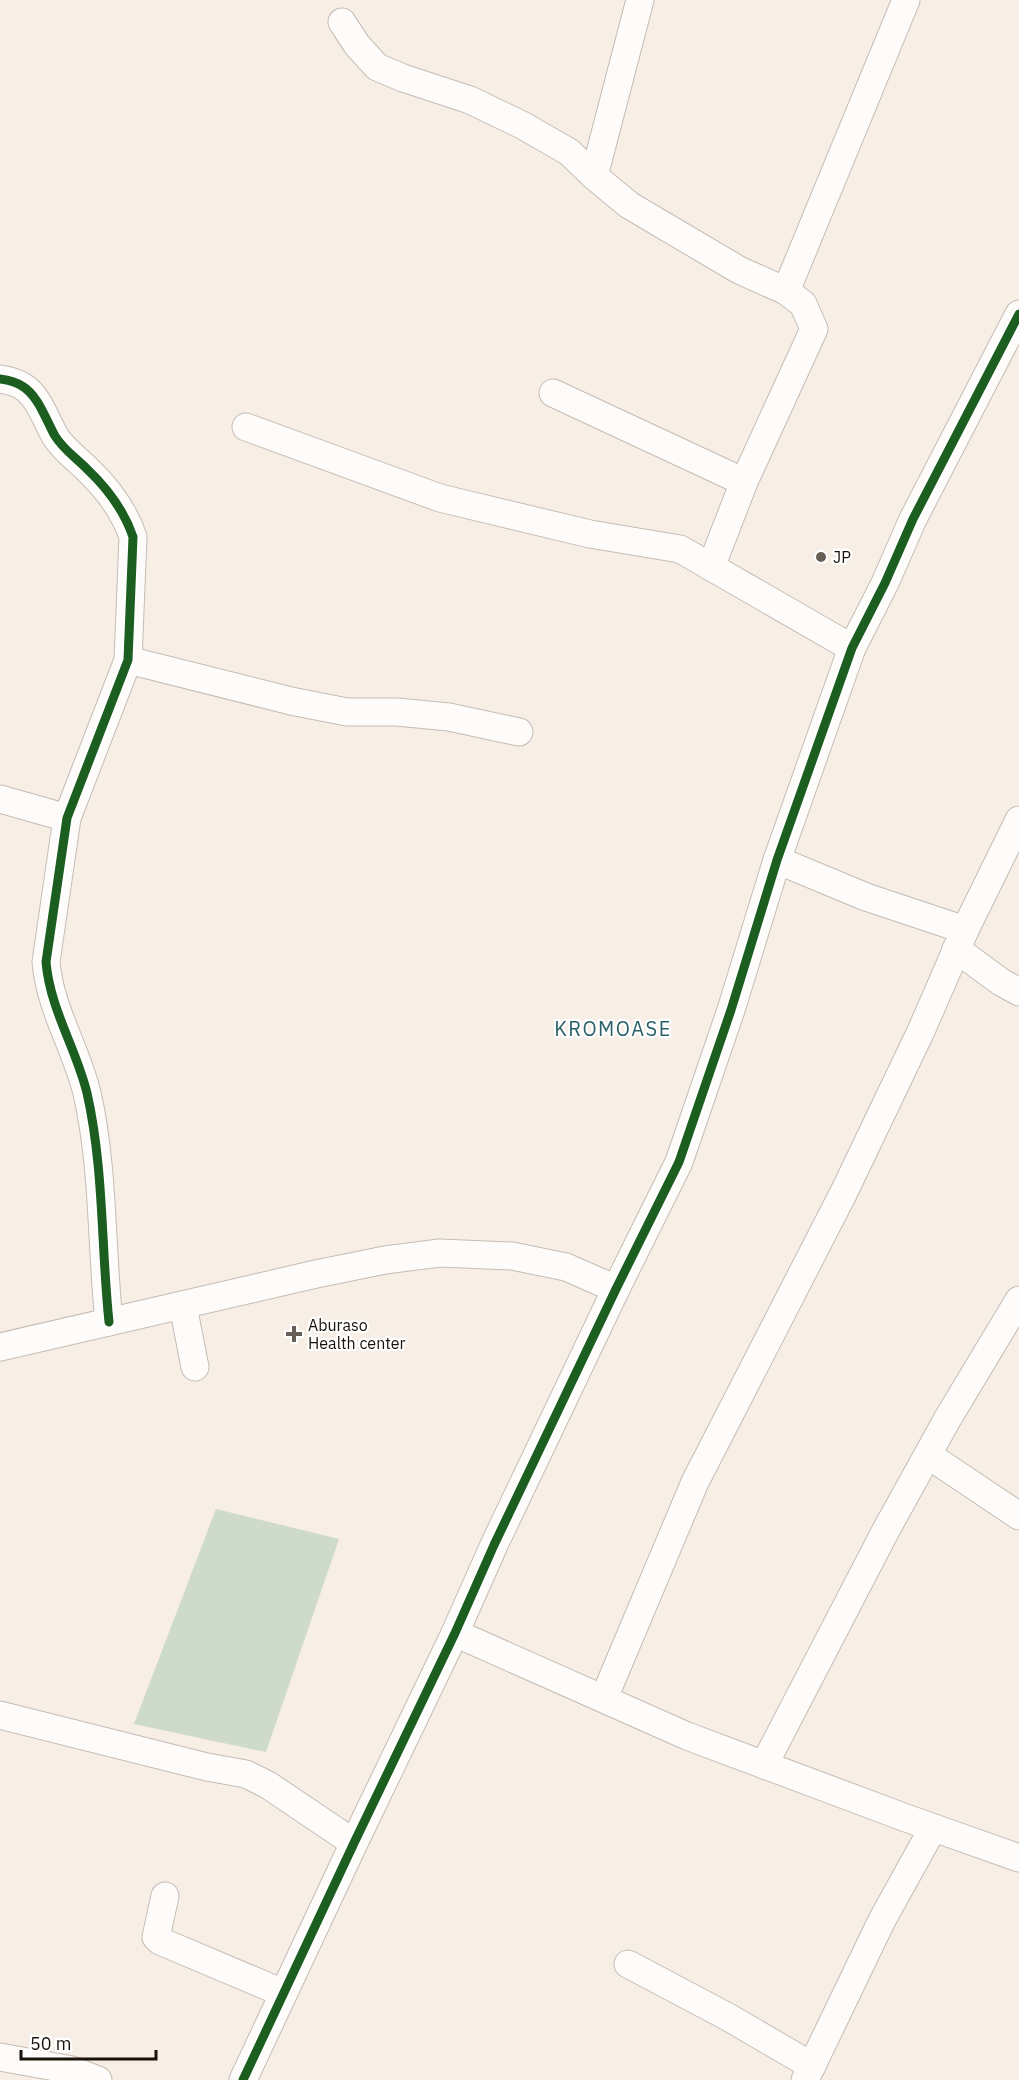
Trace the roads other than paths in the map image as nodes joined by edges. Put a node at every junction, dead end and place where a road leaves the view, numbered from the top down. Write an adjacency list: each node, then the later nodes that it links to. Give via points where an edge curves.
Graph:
1 (640, 0): 4 (street)
2 (906, 0): 5 (street)
3 (342, 22): 4 (street, via 377,67 470,100 522,125 569,152)
4 (594, 176): 5 (street, via 629,205 740,270)
5 (786, 291): 10 (street, via 803,304 814,329)
6 (1019, 315): 12 (street, via 913,519)
7 (0, 379): 13 (street, via 23,386 36,400 56,438 100,482 128,522 133,537)
8 (553, 393): 10 (street)
9 (246, 427): 11 (street, via 440,498 590,534 680,549)
10 (744, 482): 11 (street)
11 (711, 567): 12 (street)
12 (852, 648): 18 (street)
13 (128, 660): 14 (street, via 347,712 449,717); 16 (street)
14 (519, 732)
15 (0, 799): 16 (street)
16 (67, 818): 24 (street, via 46,962 53,1002 87,1092 98,1163)
17 (1019, 820): 19 (street)
18 (777, 860): 19 (street); 21 (street, via 679,1162)
19 (961, 940): 20 (street, via 1001,982); 30 (street, via 844,1192 695,1482)
20 (1019, 992)
21 (616, 1289): 23 (street, via 566,1267 512,1256 440,1253 386,1260); 29 (street)
22 (1019, 1300): 27 (street)
23 (183, 1306): 24 (street); 26 (street)
24 (109, 1322): 25 (street)
25 (0, 1350)
26 (195, 1367)
27 (928, 1455): 28 (street); 32 (street)
28 (1019, 1516)
29 (455, 1633): 30 (street); 34 (street)
30 (604, 1698): 32 (street)
31 (0, 1715): 34 (street, via 246,1774)
32 (764, 1765): 33 (street)
33 (933, 1828): 35 (street); 40 (street, via 882,1920)
34 (354, 1843): 38 (street)
35 (1019, 1858)
36 (165, 1896): 38 (street, via 156,1937 160,1941)
37 (628, 1964): 40 (street, via 728,2017)
38 (283, 1993): 42 (street)
39 (0, 2057): 41 (street, via 72,2070)
40 (808, 2073)
41 (98, 2080)
42 (243, 2080)

